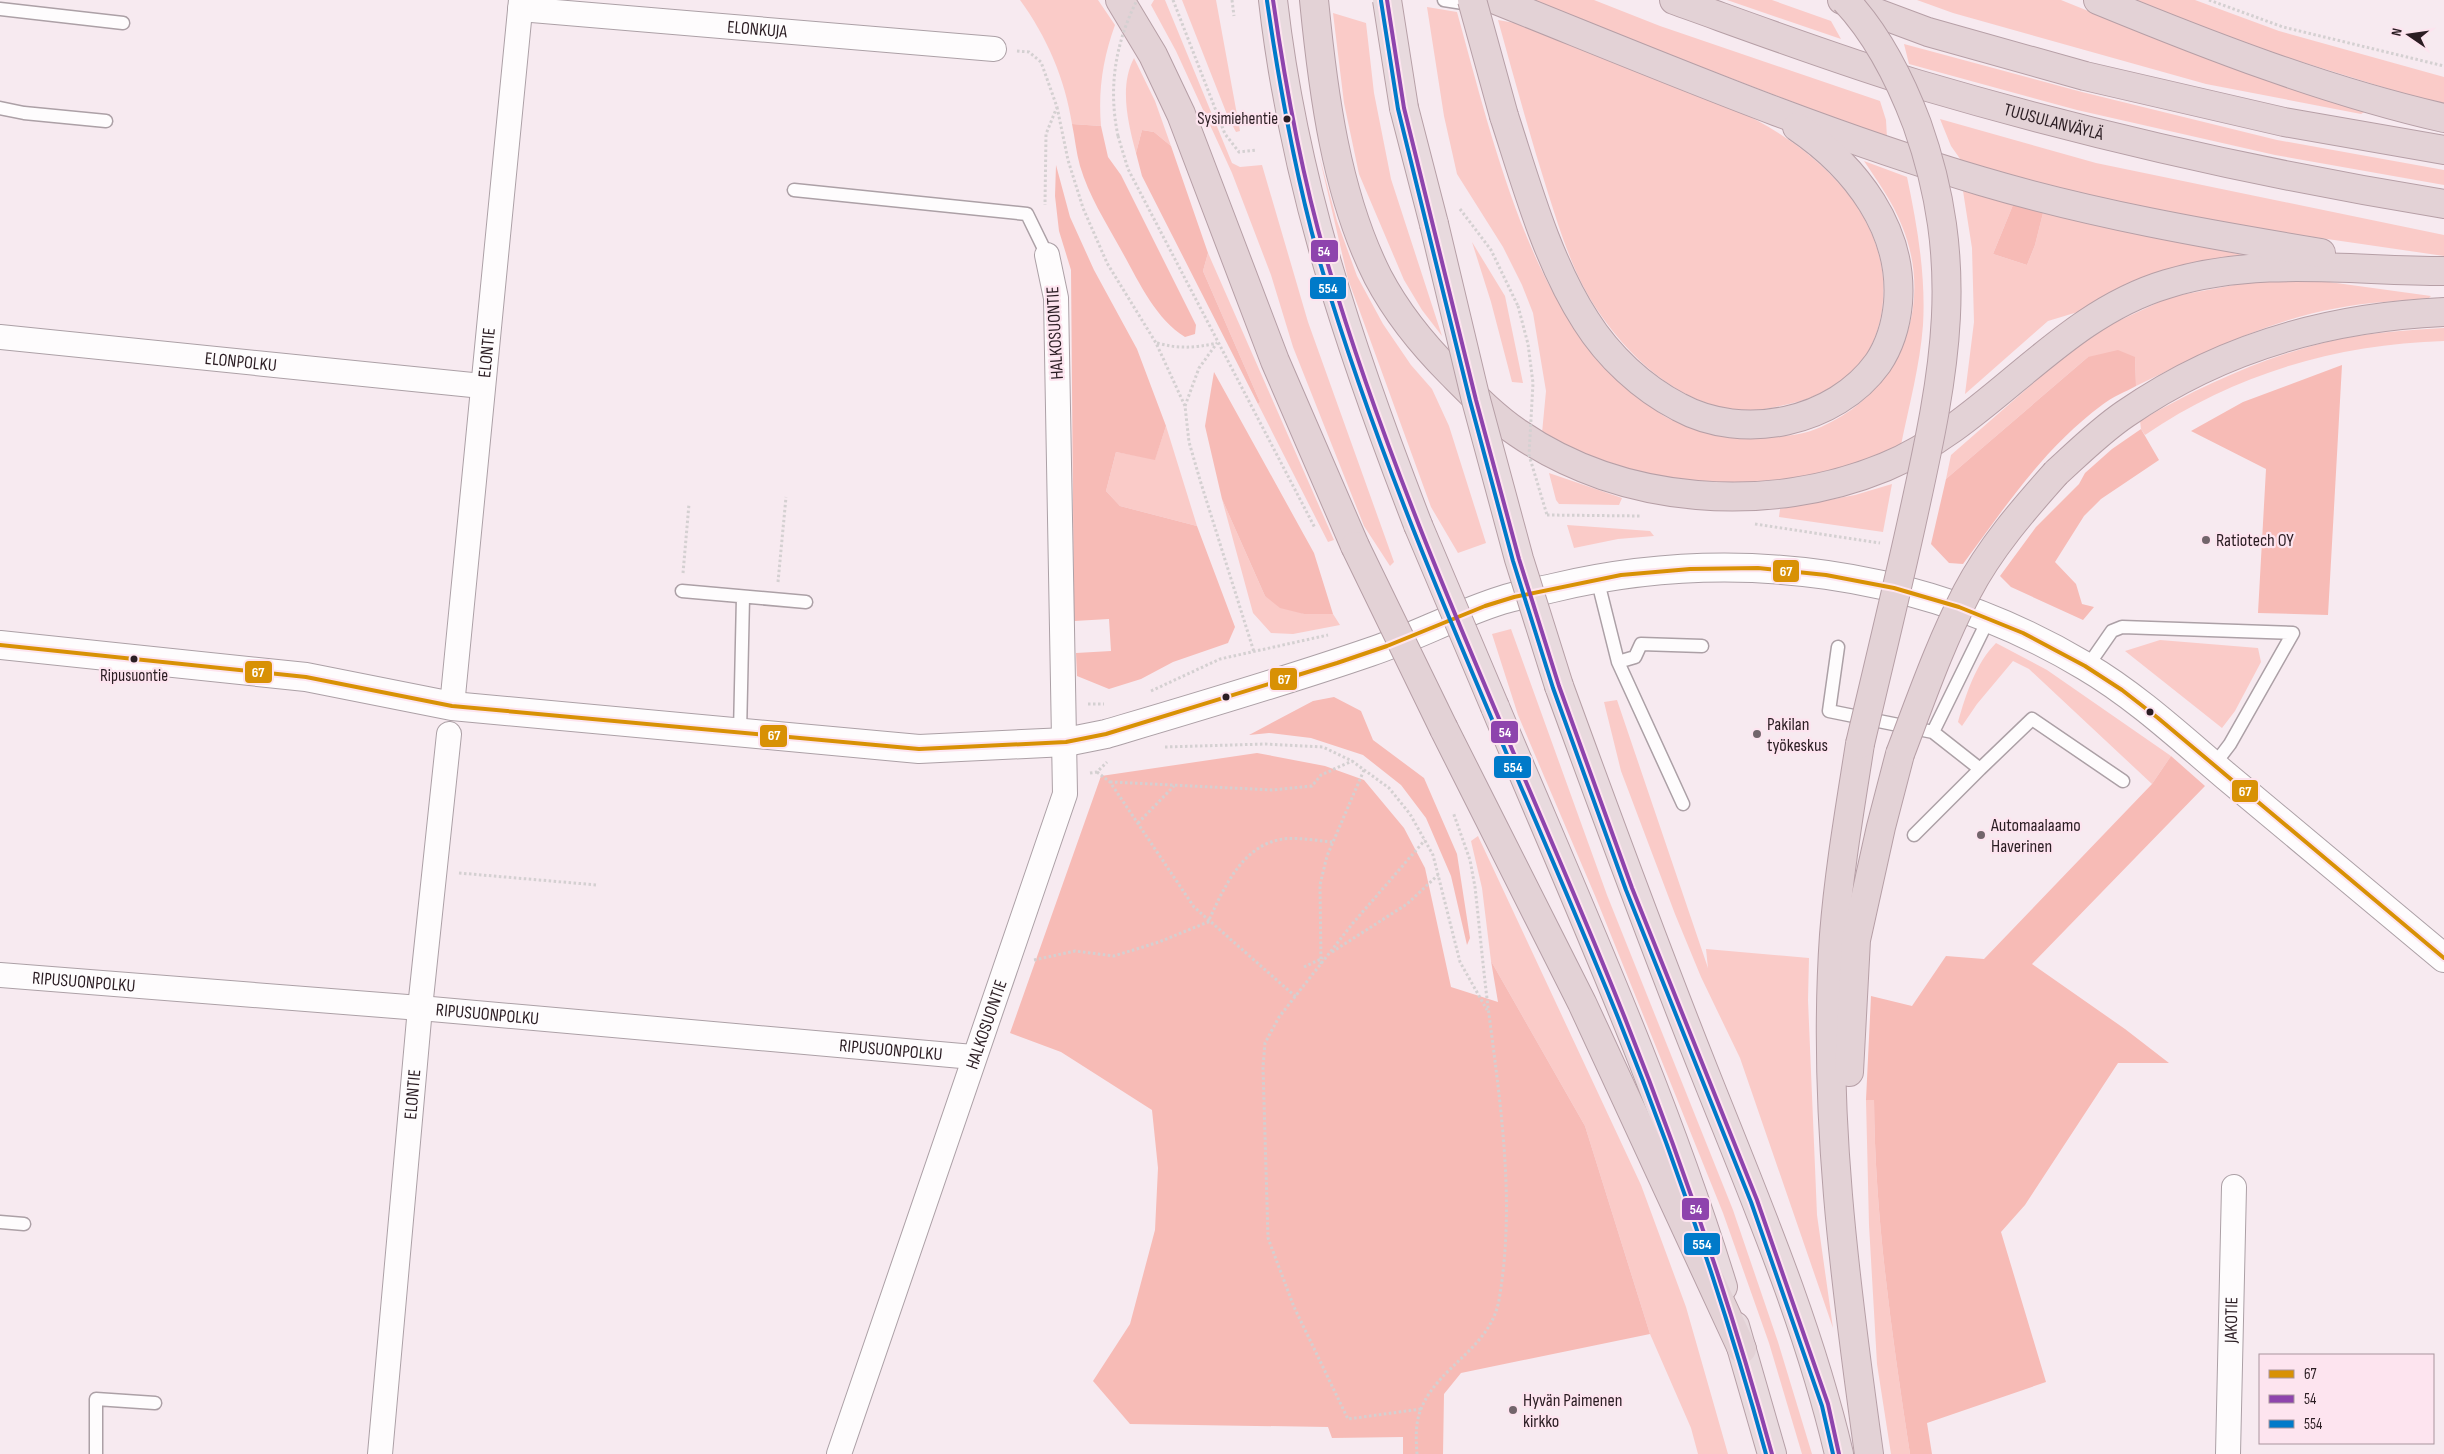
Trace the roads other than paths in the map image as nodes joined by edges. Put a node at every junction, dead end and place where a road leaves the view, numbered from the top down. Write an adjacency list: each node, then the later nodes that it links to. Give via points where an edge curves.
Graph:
1 (1120, 0): 56 (highway, bridge, via 1153,55 1181,114 1275,361 1355,546 1582,1002)
2 (1273, 0): 56 (highway, bridge, via 1306,191 1354,355 1418,525 1664,1117 1703,1221)
3 (1314, 0): 24 (highway, via 1334,143 1360,234 1378,277 1401,316 1478,401 1516,432 1554,456 1592,472 1663,490 1712,497 1752,496 1845,481 1887,466 1958,426 2089,320 2165,284 2246,267 2384,271)
4 (1387, 0): 62 (highway, bridge, via 1404,108 1519,559 1559,686 1632,888 1757,1200 1806,1336 1828,1404)
5 (1444, 0): 13 (lane)
6 (1472, 0): 16 (highway, bridge, via 1526,184 1566,285 1586,322 1631,374 1679,408 1720,421 1756,424 1811,414 1859,385 1878,363 1890,340 1899,288 1897,260 1888,231 1856,181 1810,136)
7 (1496, 0): 13 (highway)
8 (1674, 0): 22 (highway, TUUSULANVÄYLÄ, via 1915,83 2072,127 2272,172)
9 (1844, 0): 20 (highway, via 1928,32 2085,76 2284,122); 55 (highway, bridge, via 1874,36 1894,68 1922,138 1941,211 1948,307 1936,415 1860,744 1838,886 1831,1080)
10 (2098, 0): 18 (highway, via 2313,81)
11 (521, 4): 15 (street, ELONKUJA); 27 (street, ELONTIE)
12 (0, 9): 14 (lane)
13 (1529, 14): 16 (highway)
14 (123, 23)
15 (994, 49)
16 (1743, 98): 24 (highway, via 1898,155 2074,206 2190,231)
17 (0, 108): 19 (lane)
18 (2444, 118)
19 (106, 121)
20 (2444, 150)
21 (794, 190): 23 (lane, via 1027,214)
22 (2444, 204)
23 (1047, 255): 42 (street, HALKOSUONTIE, via 1056,298)
24 (2444, 269)
25 (2444, 312): 55 (highway, bridge, via 2342,322 2284,337 2193,374 2125,414 2095,437 2026,506 1992,552 1968,591 1935,661 1900,754 1880,826 1856,940)
26 (0, 337): 27 (street, ELONPOLKU)
27 (482, 386): 38 (street, ELONTIE)
28 (1597, 578): 32 (street, via 1670,569 1732,566 1798,571 1900,588); 36 (lane); 42 (street, via 1501,600 1373,651 1106,734)
29 (682, 591): 30 (lane)
30 (743, 597): 31 (lane); 40 (lane)
31 (806, 602)
32 (1990, 618): 37 (street); 39 (lane)
33 (0, 645): 38 (street, via 306,677)
34 (1702, 646): 36 (lane, via 1641,644 1635,657)
35 (1838, 647): 39 (lane, via 1829,711)
36 (1618, 662): 46 (lane)
37 (2087, 667): 43 (street, via 2126,693); 43 (lane, via 2112,631 2122,627 2293,633 2230,744)
38 (452, 706): 40 (street)
39 (1933, 732): 44 (lane)
40 (740, 733): 42 (street, via 919,749)
41 (449, 734): 50 (street, ELONTIE)
42 (1066, 742): 51 (street, HALKOSUONTIE, via 1063,800)
43 (2214, 766): 48 (street)
44 (1980, 769): 45 (lane, via 2032,719); 47 (lane)
45 (2123, 781)
46 (1683, 804)
47 (1914, 834)
48 (2444, 958)
49 (0, 975): 50 (street, RIPUSUONPOLKU)
50 (420, 1008): 51 (street, RIPUSUONPOLKU); 59 (street, ELONTIE)
51 (973, 1057): 60 (street, HALKOSUONTIE)
52 (2234, 1187): 64 (street, JAKOTIE)
53 (0, 1222): 54 (lane)
54 (24, 1224)
55 (1842, 1231): 63 (highway)
56 (1742, 1349): 61 (highway)
57 (154, 1403): 58 (lane, via 96,1399)
58 (96, 1454)
59 (380, 1454)
60 (839, 1454)
61 (1772, 1454)
62 (1839, 1454)
63 (1869, 1454)
64 (2228, 1454)

